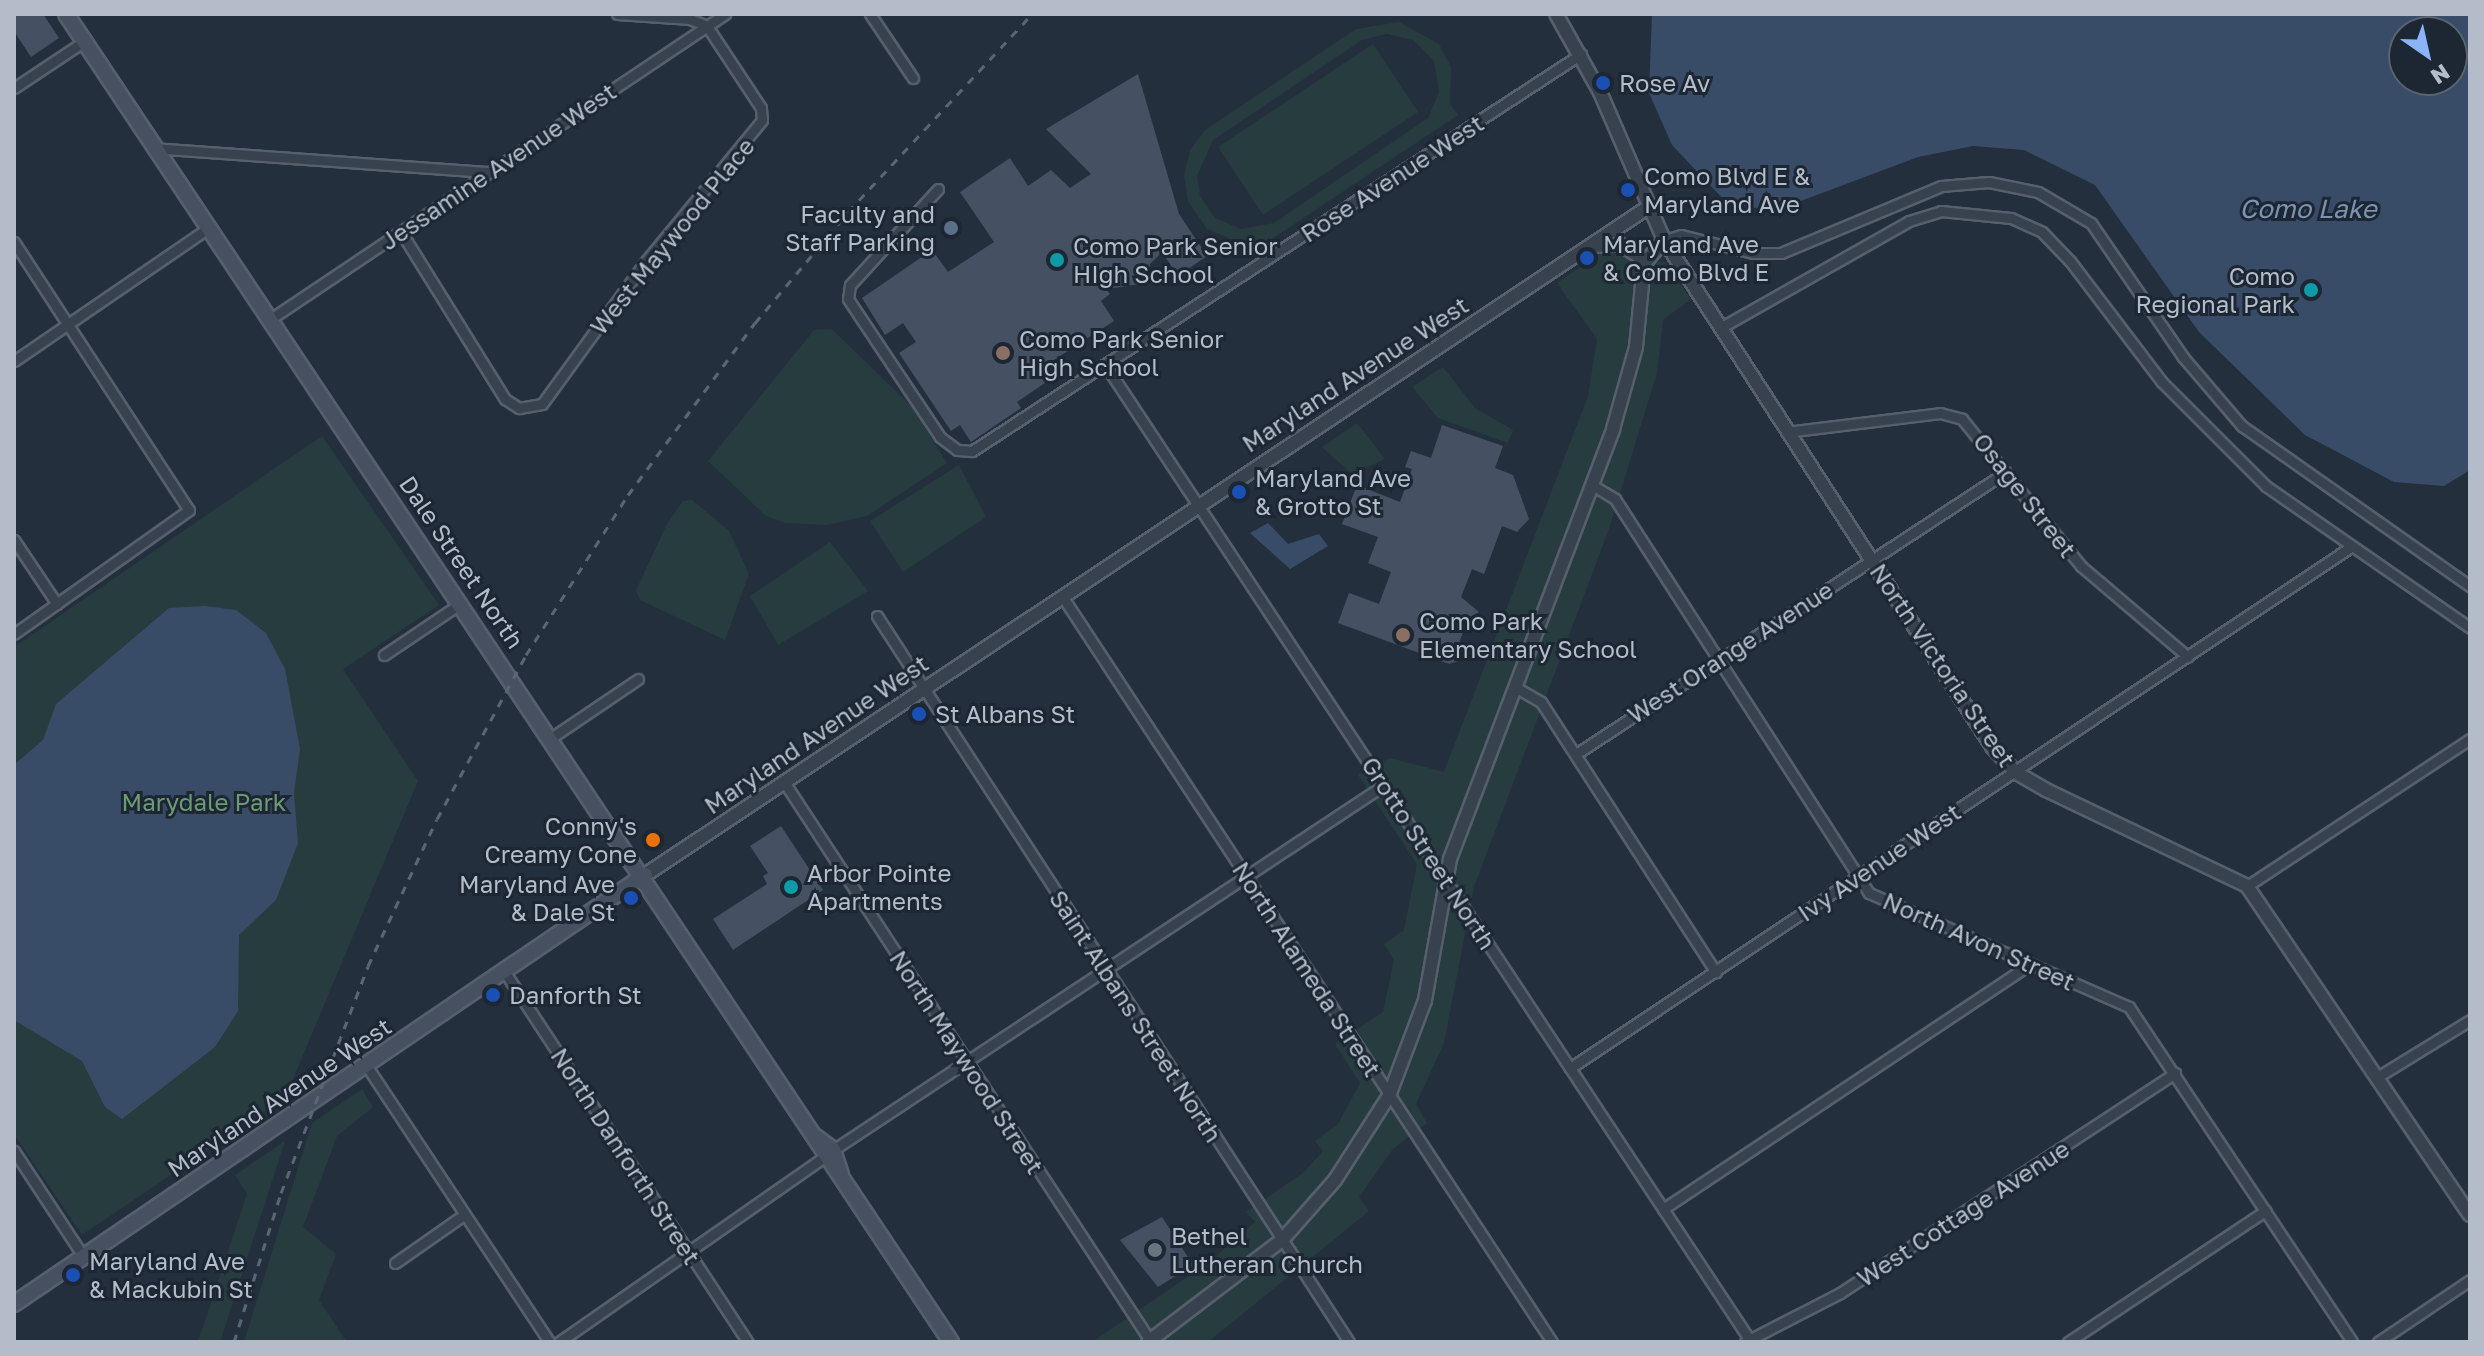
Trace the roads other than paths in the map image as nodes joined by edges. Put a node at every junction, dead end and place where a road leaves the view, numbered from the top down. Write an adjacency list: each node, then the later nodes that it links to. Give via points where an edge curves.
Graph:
1 (66, 14): 7 (main road, Dale Street North)
2 (617, 14): 6 (street, via 690,19)
3 (725, 14): 6 (street, Jessamine Avenue West)
4 (870, 14): 9 (street)
5 (1556, 14): 8 (street, North Victoria Street)
6 (707, 26): 12 (street, Jessamine Avenue West); 16 (street, West Maywood Place, via 761,108 761,124 645,262 542,404 519,408 505,399)
7 (83, 42): 10 (street); 11 (main road, Dale Street North)
8 (1581, 54): 14 (street, North Victoria Street); 25 (street, Rose Avenue West)
9 (913, 78)
10 (14, 88)
11 (153, 148): 12 (street); 15 (main road, Dale Street North)
12 (489, 172): 16 (street, Jessamine Avenue West)
13 (938, 189): 25 (street, Rose Avenue West, via 850,285 848,299 948,446 972,451 994,440)
14 (1647, 208): 17 (street, North Victoria Street); 19 (street, Maryland Avenue West)
15 (208, 228): 21 (main road, Dale Street North); 22 (street)
16 (401, 232): 21 (street, Jessamine Avenue West)
17 (1664, 240): 20 (street); 23 (street, North Victoria Street); 33 (street, via 1681,235 1753,253 1781,253 1941,186 1989,182 2038,192 2091,223 2183,357 2242,426)
18 (14, 242): 22 (street)
19 (1587, 248): 20 (street, via 1620,244); 29 (street, Maryland Avenue West)
20 (1646, 261): 28 (street, via 1636,347)
21 (272, 318): 35 (main road, Dale Street North)
22 (69, 323): 24 (street); 36 (street, via 189,510)
23 (1720, 328): 26 (street, North Victoria Street); 31 (street, via 1909,221 1941,211 2011,218 2042,232 2070,261 2206,431)
24 (14, 361)
25 (1106, 366): 29 (street, Grotto Street North)
26 (1784, 432): 27 (street, Osage Street, via 1951,414 1972,426); 32 (street, North Victoria Street)
27 (2006, 472): 32 (street, West Orange Avenue); 41 (street, Osage Street, via 2081,566)
28 (1592, 485): 42 (street, North Avon Street, via 1615,499); 44 (street)
29 (1197, 504): 34 (street, Maryland Avenue West); 51 (street, Grotto Street North)
30 (14, 540): 36 (street)
31 (2349, 548): 38 (street); 41 (street, Ivy Avenue West)
32 (1871, 561): 42 (street, West Orange Avenue); 49 (street, North Victoria Street)
33 (2470, 586)
34 (1062, 596): 45 (street, Maryland Avenue West); 53 (street, North Alameda Street)
35 (461, 603): 40 (street); 46 (main road, Dale Street North)
36 (57, 604): 39 (street)
37 (877, 616): 45 (street, Saint Albans Street North)
38 (2470, 628)
39 (14, 634)
40 (384, 655)
41 (2188, 657): 49 (street, Ivy Avenue West)
42 (1720, 658): 48 (street, West Orange Avenue); 54 (street, North Avon Street)
43 (638, 679): 46 (street)
44 (1515, 687): 48 (street, via 1541,702); 55 (street)
45 (923, 689): 50 (street, Maryland Avenue West); 58 (street, Saint Albans Street North)
46 (551, 738): 52 (main road, Dale Street North)
47 (2470, 739): 56 (street)
48 (1576, 754): 60 (street)
49 (2015, 772): 54 (street, Ivy Avenue West); 56 (street, North Victoria Street)
50 (784, 782): 52 (street, Maryland Avenue West); 62 (street, North Maywood Street)
51 (1384, 785): 53 (street); 55 (street, Grotto Street North)
52 (645, 875): 59 (main road, Maryland Avenue West); 69 (main road, Dale Street North)
53 (1246, 876): 58 (street); 67 (street, North Alameda Street)
54 (1858, 876): 57 (street, North Avon Street, via 1869,893); 60 (street, Ivy Avenue West)
55 (1446, 878): 64 (street, Grotto Street North); 67 (street, via 1425,1000)
56 (2247, 886): 66 (street, North Victoria Street)
57 (2030, 964): 65 (street, North Avon Street, via 2129,1007); 70 (street)
58 (1107, 969): 62 (street); 74 (street, Saint Albans Street North)
59 (504, 971): 63 (main road, Maryland Avenue West); 75 (street, North Danforth Street)
60 (1716, 972): 64 (street, Ivy Avenue West)
61 (2470, 1020): 66 (street)
62 (966, 1062): 69 (street); 80 (street, North Maywood Street)
63 (366, 1065): 72 (street); 76 (main road, Maryland Avenue West)
64 (1570, 1068): 70 (street, Grotto Street North)
65 (2175, 1073): 71 (street, North Avon Street); 81 (street, West Cottage Avenue, via 1840,1293)
66 (2379, 1076): 73 (street, North Victoria Street)
67 (1389, 1096): 74 (street, via 1335,1180); 87 (street, North Alameda Street)
68 (14, 1151): 76 (street)
69 (828, 1154): 75 (street); 85 (main road, Dale Street North)
70 (1663, 1209): 81 (street, Grotto Street North)
71 (2265, 1211): 88 (street); 89 (street, North Avon Street)
72 (465, 1214): 77 (street); 82 (street)
73 (2470, 1215)
74 (1282, 1240): 80 (street); 86 (street, Saint Albans Street North)
75 (690, 1253): 83 (street); 84 (street, North Danforth Street)
76 (83, 1256): 79 (main road, Maryland Avenue West)
77 (395, 1263)
78 (2470, 1280): 90 (street)
79 (14, 1304)
80 (1150, 1341)
81 (1748, 1341)
82 (549, 1342)
83 (559, 1342)
84 (748, 1342)
85 (951, 1342)
86 (1349, 1342)
87 (1552, 1342)
88 (2068, 1342)
89 (2352, 1342)
90 (2378, 1342)

